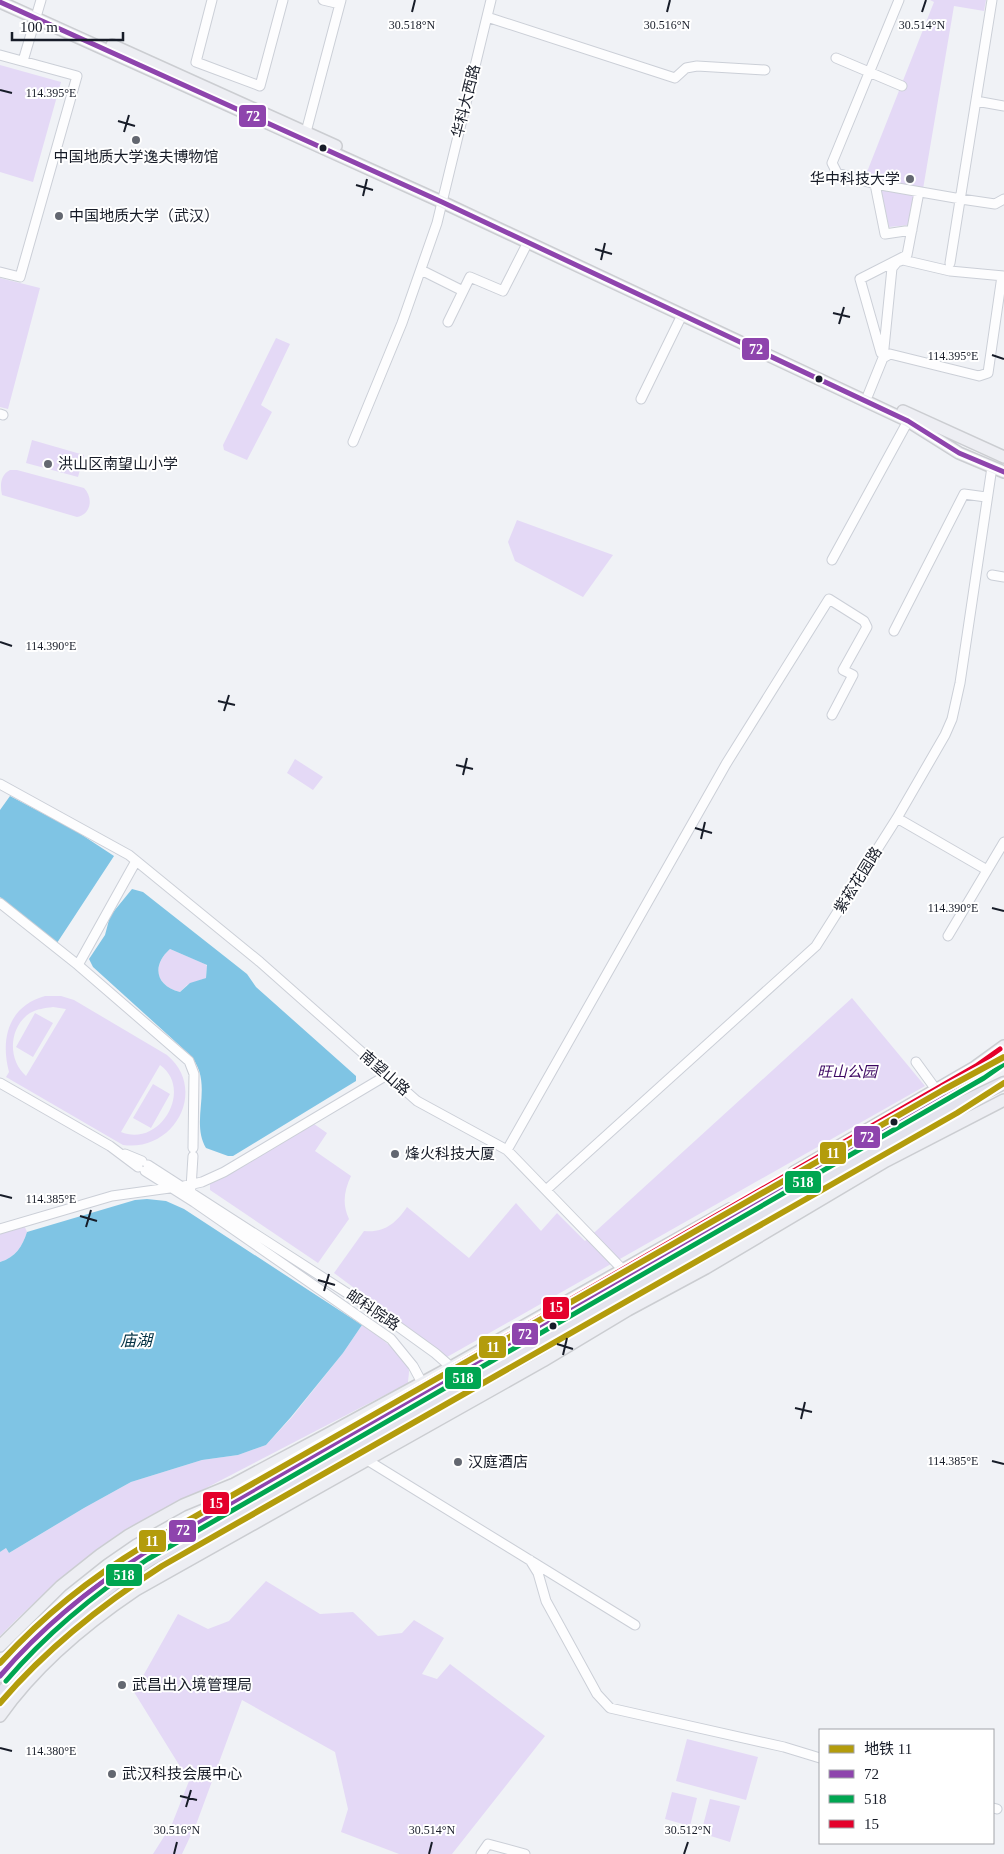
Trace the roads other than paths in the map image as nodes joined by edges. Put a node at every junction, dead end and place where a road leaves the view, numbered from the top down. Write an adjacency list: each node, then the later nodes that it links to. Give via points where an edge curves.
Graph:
1 (11, 0): 11 (main road)
2 (40, 0): 11 (street)
3 (212, 0): 4 (street, via 196,62 260,86)
4 (283, 0)
5 (324, 0): 10 (street)
6 (491, 0): 12 (street, 华科大西路)
7 (899, 0): 17 (street)
8 (992, 0): 19 (street)
9 (0, 2): 11 (main road)
10 (340, 2): 21 (street)
11 (36, 15): 15 (street); 21 (main road); 24 (main road)
12 (487, 17): 16 (street, via 675,78 686,68 697,66); 24 (street, 华科大西路)
13 (0, 55): 15 (street)
14 (836, 58): 17 (street)
15 (23, 61): 31 (street, via 77,76 20,277)
16 (765, 70)
17 (868, 73): 18 (street); 22 (street, via 832,163 837,173)
18 (902, 86)
19 (976, 102): 20 (street); 25 (street)
20 (1004, 106)
21 (306, 132): 24 (main road)
22 (875, 184): 23 (street); 27 (street, via 885,234)
23 (919, 192): 25 (street); 27 (street)
24 (443, 199): 28 (main road); 30 (street, 华科大西路); 37 (main road)
25 (961, 199): 26 (street, via 995,204); 29 (street)
26 (1004, 199)
27 (912, 230): 36 (street, via 908,255 860,279)
28 (528, 242): 33 (street, via 503,291 470,277); 34 (main road)
29 (950, 263)
30 (421, 270): 33 (street); 40 (street, 华科大西路)
31 (0, 272)
32 (1003, 276): 36 (street, via 950,271 903,260 897,262 892,268); 36 (street, via 988,372 979,376 890,354)
33 (463, 291): 35 (street)
34 (682, 315): 38 (street); 39 (main road)
35 (448, 322)
36 (883, 358): 37 (street)
37 (868, 395): 41 (main road)
38 (641, 399)
39 (908, 422): 42 (main road, via 959,453); 45 (street)
40 (353, 442)
41 (1004, 457)
42 (992, 467): 43 (main road); 44 (street, 紫菘花园路)
43 (1004, 472)
44 (986, 497): 48 (street, via 964,494); 51 (street, 紫菘花园路, via 952,719)
45 (832, 560)
46 (992, 575): 47 (street)
47 (1004, 577)
48 (894, 631)
49 (832, 716): 68 (street, via 853,675 843,670 867,627 864,621 828,599 726,764)
50 (0, 784): 53 (street, 南望山路, via 129,855)
51 (897, 818): 54 (street); 72 (street, 紫菘花园路, via 816,946)
52 (1004, 842): 54 (street)
53 (139, 864): 57 (street); 63 (street, 南望山路, via 260,962)
54 (987, 870): 56 (street)
55 (0, 903): 57 (street)
56 (948, 936)
57 (78, 965): 71 (street, via 192,1065 193,1152)
58 (1004, 1046): 66 (main road)
59 (1004, 1055): 62 (highway)
60 (1004, 1060): 62 (highway)
61 (916, 1062): 66 (street)
62 (980, 1072): 66 (highway)
63 (387, 1075): 68 (street, 南望山路, via 421,1104); 71 (street)
64 (0, 1083): 69 (street)
65 (1001, 1083): 77 (highway, via 943,1112)
66 (938, 1092): 74 (highway)
67 (1004, 1100): 78 (main road, via 886,1161)
68 (508, 1150): 72 (street, 南望山路)
69 (143, 1166): 70 (street); 71 (street)
70 (171, 1187): 71 (street); 73 (street, via 112,1196)
71 (189, 1190): 75 (street, 邮科院路, via 392,1322); 76 (street, via 386,1335 407,1356)
72 (546, 1190): 74 (street, 南望山路)
73 (0, 1229)
74 (625, 1272): 75 (highway)
75 (453, 1370): 76 (highway); 77 (street, 邮科院路)
76 (424, 1386): 79 (street); 85 (main road, via 129,1535 61,1586); 86 (highway, via 113,1573 66,1607)
77 (463, 1386): 78 (street, 邮科院路); 79 (highway)
78 (473, 1400): 80 (main road)
79 (433, 1402): 80 (street); 81 (highway)
80 (442, 1418): 82 (main road)
81 (358, 1446): 82 (street); 87 (highway, via 151,1559 116,1582 57,1632)
82 (367, 1460): 83 (street); 88 (main road, via 113,1606 51,1658)
83 (530, 1560): 84 (street); 89 (street, via 538,1573 546,1601 597,1694 610,1708)
84 (635, 1625)
85 (0, 1646)
86 (0, 1676)
87 (0, 1695)
88 (0, 1716)
89 (819, 1758)
90 (481, 1854): 91 (street, via 488,1844)
91 (525, 1854)

